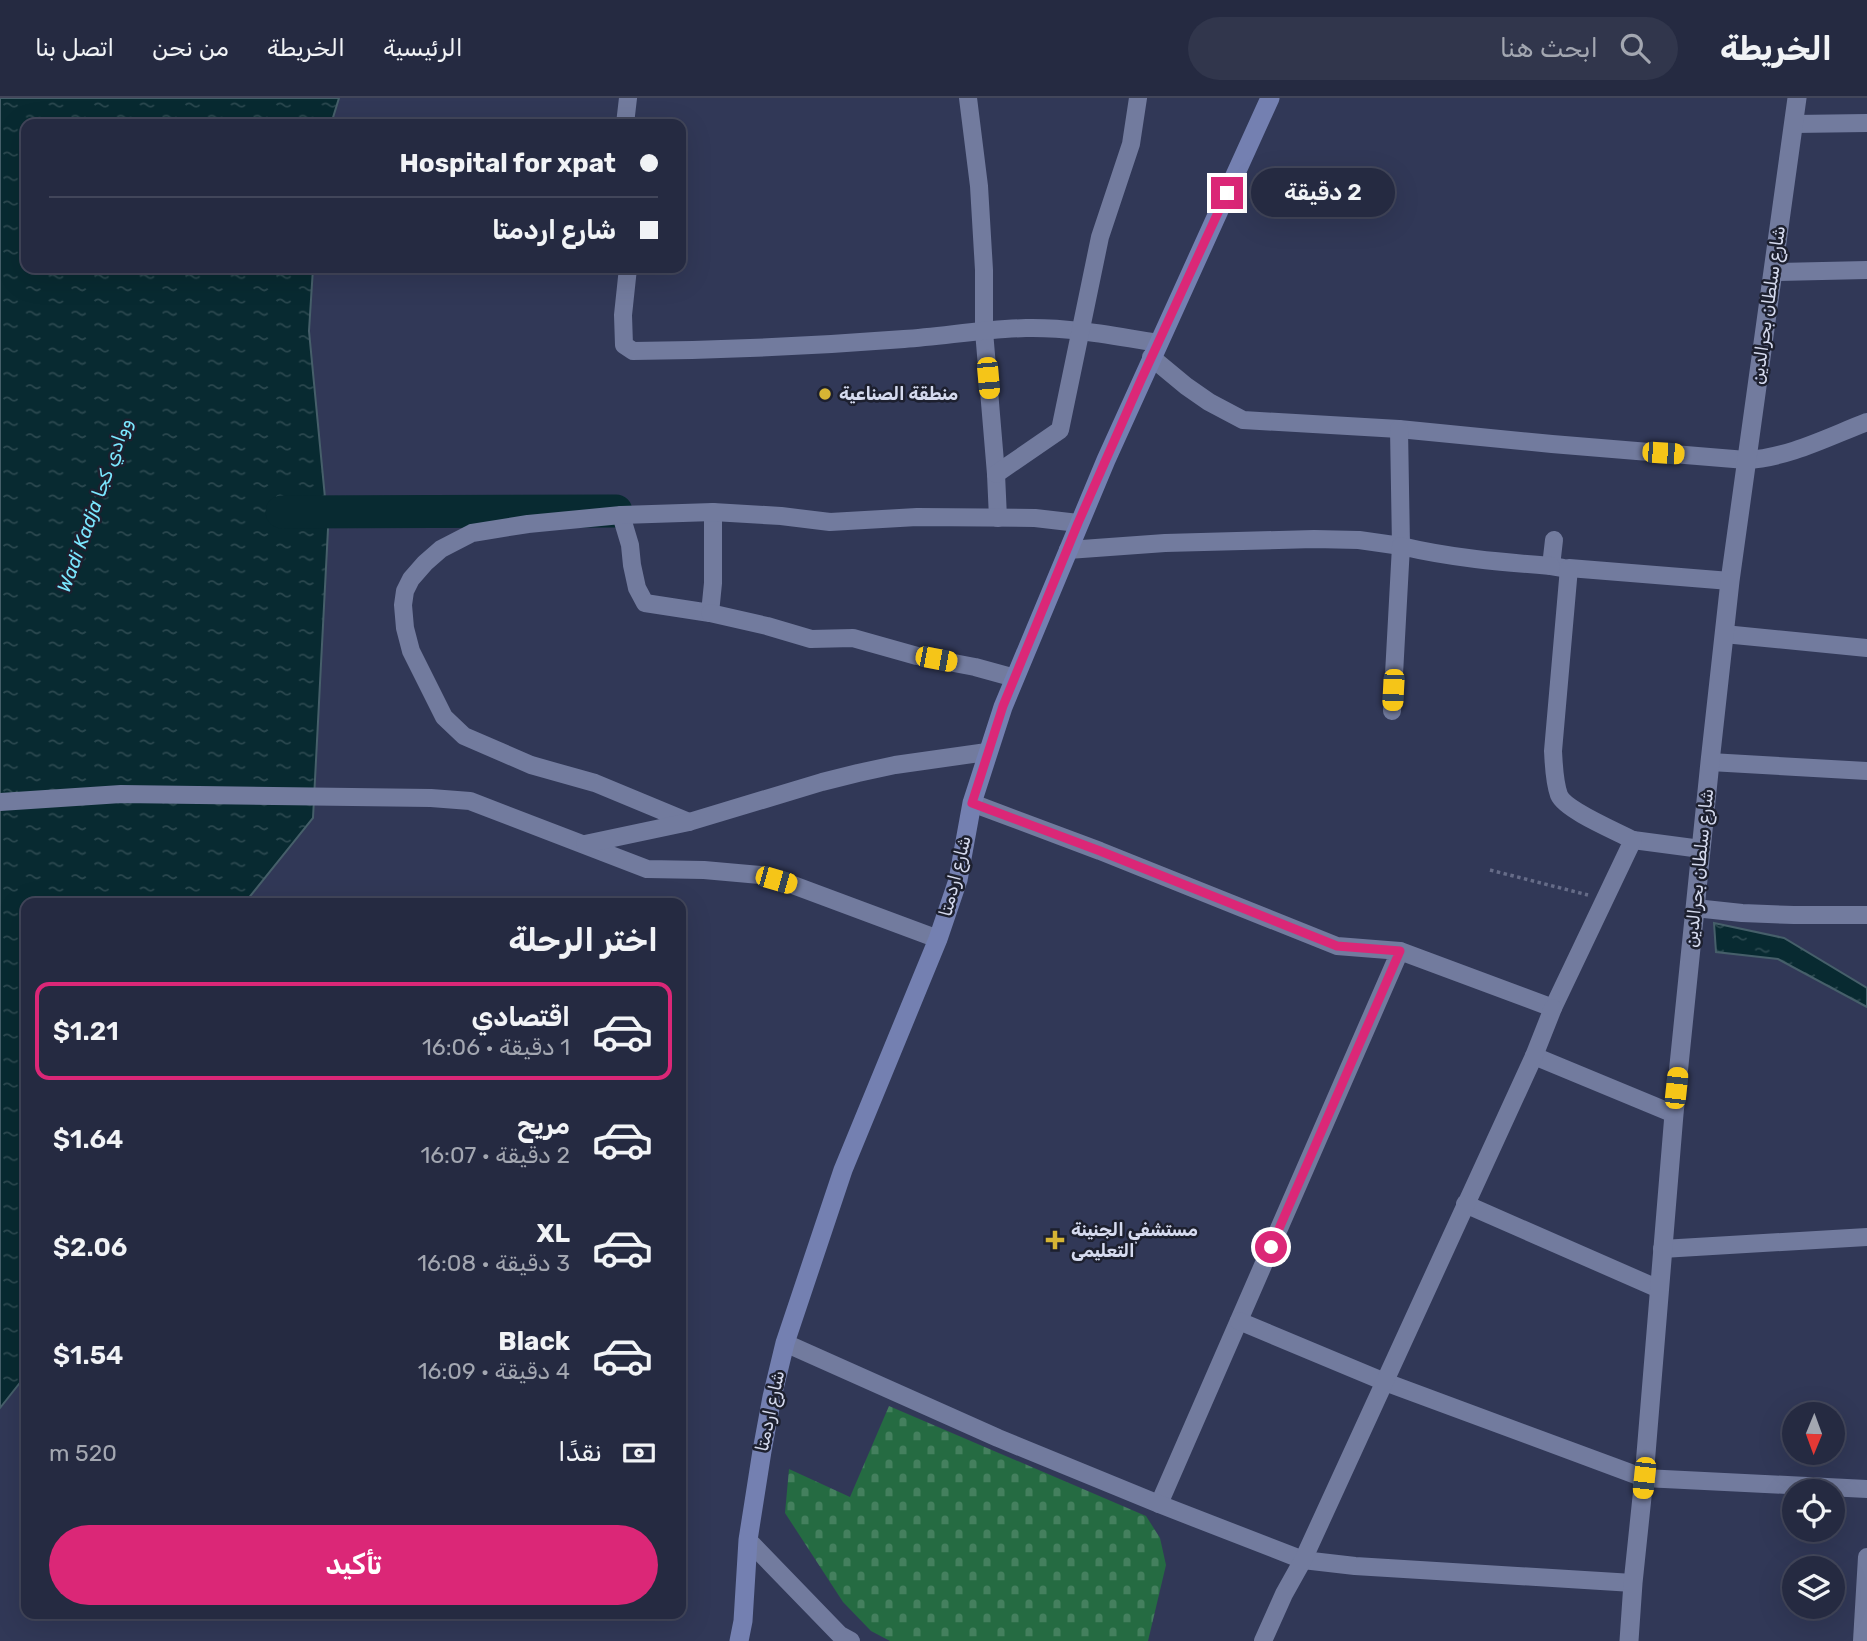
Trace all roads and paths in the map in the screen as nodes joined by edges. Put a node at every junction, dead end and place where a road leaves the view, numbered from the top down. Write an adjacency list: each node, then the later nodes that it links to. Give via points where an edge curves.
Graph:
1 (628, 98): 6 (street)
2 (968, 98): 12 (street, via 979,186)
3 (1138, 98): 13 (street)
4 (1270, 98): 14 (main road, شارع اردمتا)
5 (1797, 98): 8 (street, شارع سلطان بحرالدين)
6 (626, 119)
7 (1867, 123): 8 (street)
8 (1794, 124): 10 (street, شارع سلطان بحرالدين)
9 (1867, 270): 10 (street)
10 (1774, 272): 17 (street, شارع سلطان بحرالدين)
11 (627, 273): 12 (street, via 624,345 633,351 737,349)
12 (984, 331): 13 (street); 18 (street)
13 (1080, 331): 14 (street); 18 (street, via 1060,430)
14 (1155, 350): 16 (street, via 1186,386 1243,420); 22 (main road, شارع اردمتا)
15 (1867, 422): 17 (street, via 1772,457)
16 (1399, 429): 17 (street); 24 (street)
17 (1746, 460): 28 (street, شارع سلطان بحرالدين)
18 (996, 474): 21 (street)
19 (713, 512): 20 (street); 21 (street, via 830,522); 29 (street)
20 (621, 515): 29 (street, via 637,588 645,603); 39 (street, via 472,533 441,549 405,591 405,628 431,694 444,717 464,736)
21 (998, 519): 22 (street)
22 (1078, 523): 25 (main road, شارع اردمتا)
23 (1554, 540): 26 (street)
24 (1401, 546): 25 (street, via 1314,539); 26 (street, via 1474,560); 33 (street)
25 (1068, 550): 32 (main road, شارع اردمتا)
26 (1551, 566): 27 (street)
27 (1569, 568): 28 (street); 40 (street, via 1553,751 1559,797 1570,808)
28 (1730, 581): 30 (street, شارع سلطان بحرالدين)
29 (710, 613): 32 (street, via 811,639 853,638)
30 (1724, 634): 31 (street); 35 (street, شارع سلطان بحرالدين)
31 (1867, 648)
32 (1015, 678): 34 (main road, شارع اردمتا)
33 (1392, 712)
34 (987, 752): 38 (main road, شارع اردمتا); 39 (street, via 858,773)
35 (1710, 762): 36 (street); 42 (street, شارع سلطان بحرالدين)
36 (1867, 771)
37 (0, 802): 41 (street, via 121,794 431,798 470,802)
38 (972, 803): 47 (main road, شارع اردمتا, via 958,880); 48 (street, via 1337,946)
39 (689, 822): 41 (street)
40 (1633, 840): 42 (street); 44 (street)
41 (585, 844): 47 (street, via 647,869 760,875)
42 (1701, 849): 45 (street, شارع سلطان بحرالدين)
43 (1490, 870): 44 (path)
44 (1604, 899): 49 (street)
45 (1695, 908): 46 (street); 51 (street, شارع سلطان بحرالدين)
46 (1867, 915)
47 (938, 939): 57 (main road, شارع اردمتا, via 843,1170)
48 (1400, 951): 49 (street); 56 (street)
49 (1553, 1008): 50 (street)
50 (1534, 1056): 51 (street); 52 (street)
51 (1674, 1114): 54 (street, شارع سلطان بحرالدين)
52 (1465, 1204): 55 (street); 58 (street)
53 (1867, 1237): 54 (street)
54 (1662, 1249): 55 (street, شارع سلطان بحرالدين)
55 (1659, 1289): 59 (street, شارع سلطان بحرالدين)
56 (1239, 1321): 58 (street); 61 (street)
57 (785, 1343): 61 (street); 62 (main road, شارع اردمتا)
58 (1385, 1382): 59 (street); 64 (street)
59 (1644, 1478): 60 (street); 65 (street, شارع سلطان بحرالدين)
60 (1867, 1489)
61 (1159, 1504): 64 (street)
62 (748, 1540): 66 (main road, شارع اردمتا); 67 (street)
63 (1867, 1557): 70 (street)
64 (1303, 1560): 65 (street); 68 (street)
65 (1633, 1583): 69 (street, شارع سلطان بحرالدين)
66 (739, 1641)
67 (851, 1641)
68 (1263, 1641)
69 (1629, 1641)
70 (1862, 1641)

